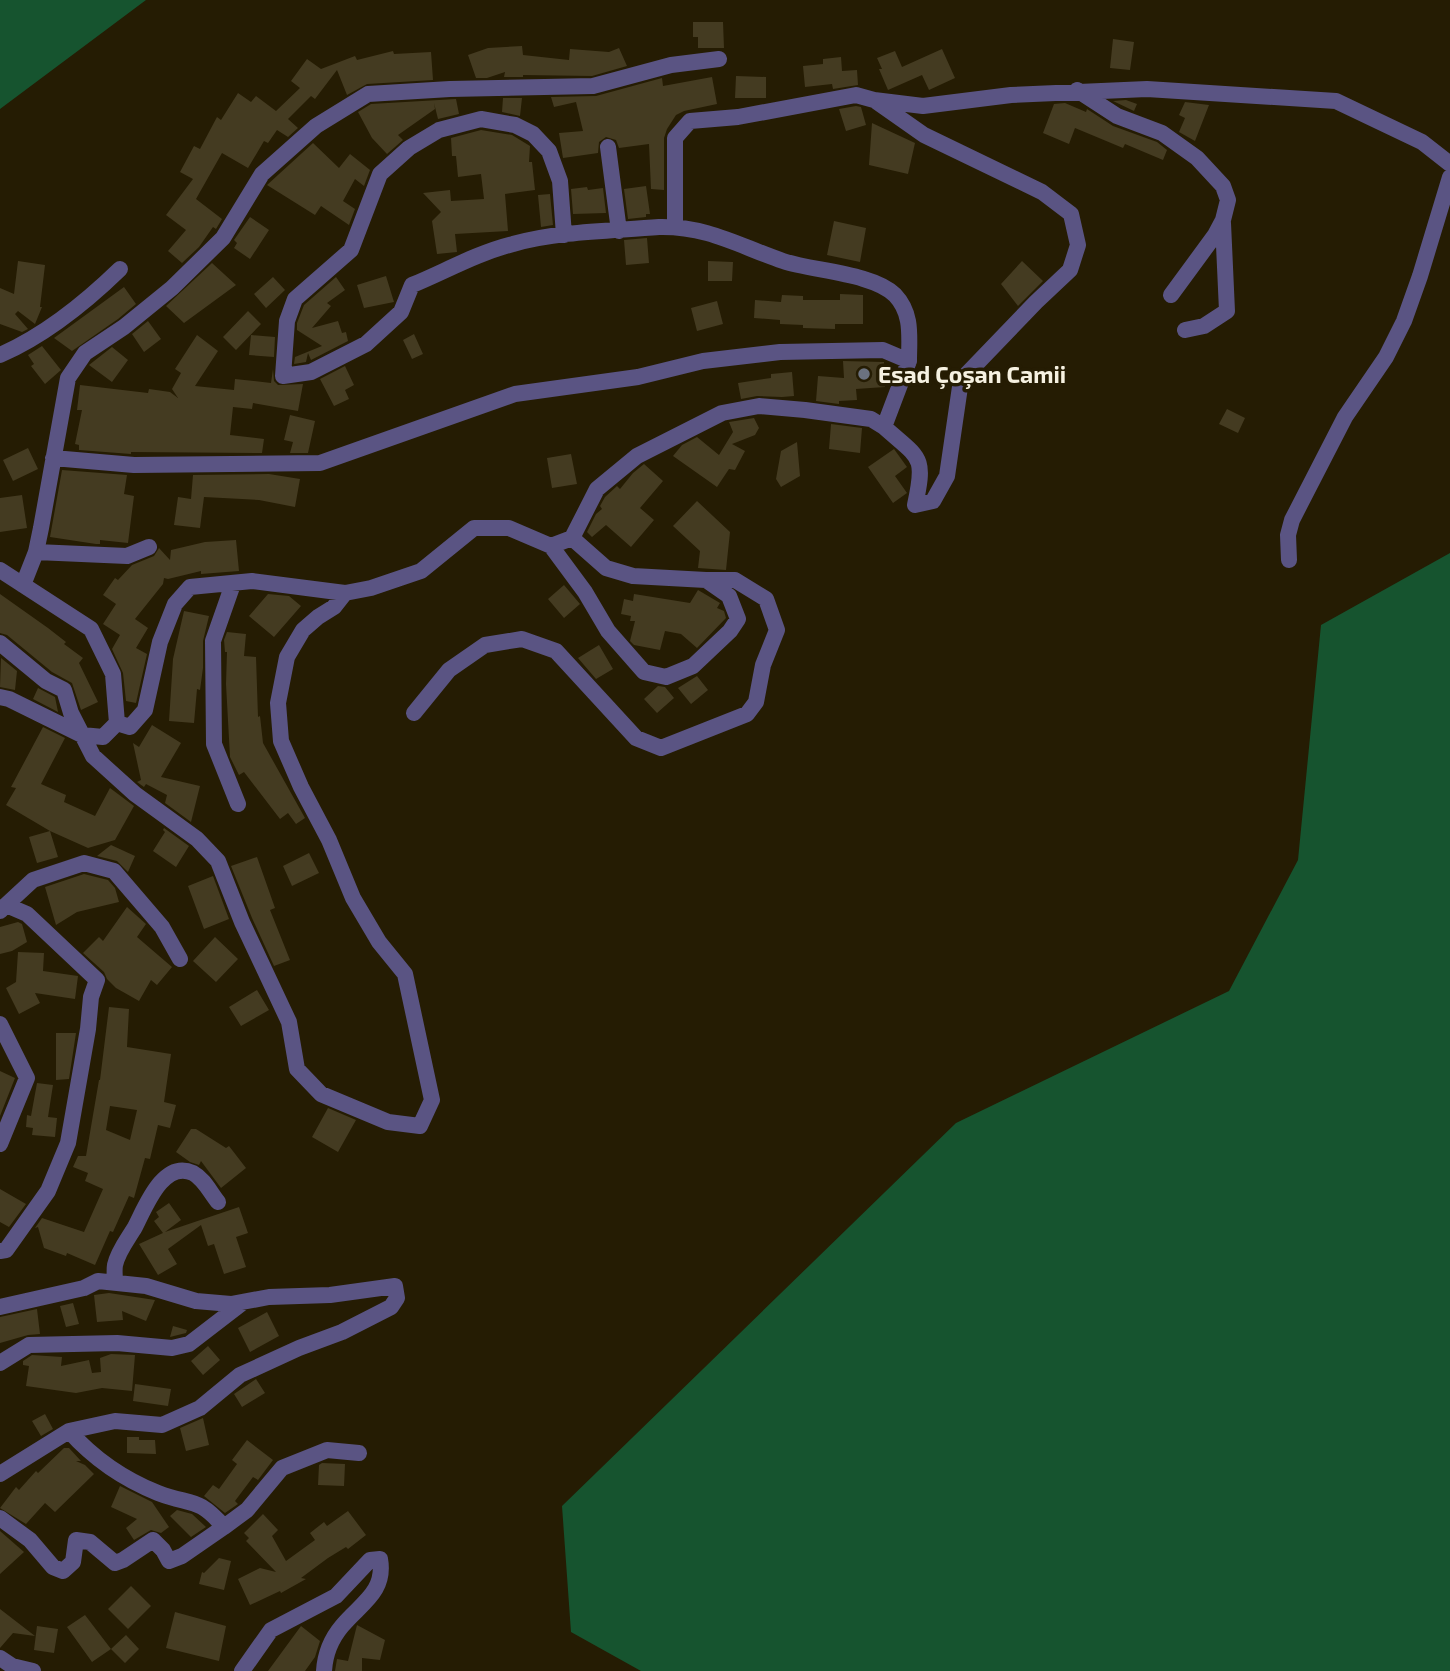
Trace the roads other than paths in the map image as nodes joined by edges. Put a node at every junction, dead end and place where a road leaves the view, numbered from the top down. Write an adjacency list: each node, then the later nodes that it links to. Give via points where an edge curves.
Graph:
1 (719, 59): 17 (street, via 671,65 593,86 368,94 316,126 262,174 223,238 172,288 85,353 68,378)
2 (1077, 90): 3 (street, via 923,106); 5 (street, via 1147,89 1336,101 1422,142); 7 (street, via 1117,116 1162,132 1197,158 1223,186 1228,200)
3 (874, 100): 8 (street, via 856,94 738,117 690,121 674,138); 16 (street, via 924,135 1042,192 1071,214 1079,245 1070,270 961,380 947,476 933,501 915,505 922,472 917,456)
4 (608, 146): 9 (street)
5 (1450, 164)
6 (1450, 177): 22 (street, via 1404,321 1386,357 1345,417 1292,520)
7 (1223, 220): 12 (street); 13 (street, via 1227,311 1204,326)
8 (675, 227): 9 (street); 15 (street, via 727,237 784,261 883,288 894,295 909,318)
9 (619, 231): 10 (street)
10 (564, 235): 10 (street, via 560,181 549,151 533,134 515,125 481,119 439,130 380,174 351,250 295,299 287,321 284,376 311,372 366,344 401,312 412,285 515,243)
11 (120, 269): 14 (street, via 49,329)
12 (1171, 295)
13 (1185, 330)
14 (0, 355)
15 (909, 361): 16 (street); 17 (street, via 883,350 780,352 703,361 638,377 515,394 320,463 134,465)
16 (884, 427): 18 (street, via 871,419 759,406 722,413 637,456 597,489)
17 (53, 457): 21 (street)
18 (572, 538): 19 (street); 24 (street, via 606,568 633,576)
19 (551, 546): 24 (street, via 608,631 644,672 666,677 693,666 738,619 729,596); 27 (street, via 509,528 474,528 421,571)
20 (149, 547): 21 (street, via 127,556)
21 (36, 552): 26 (street)
22 (1289, 560)
23 (0, 570): 26 (street)
24 (706, 580): 30 (street, via 735,580 766,599 777,630 763,665 756,702 747,715 661,748 636,738 556,651 522,639 485,645 449,670)
25 (233, 584): 27 (street, via 252,581); 31 (street, via 190,587 175,604 160,642 145,710 130,727); 33 (street, via 213,641 214,744)
26 (23, 585): 31 (street, via 91,629 113,674)
27 (345, 593): 32 (street, via 303,631 287,657 278,703 281,741 353,898 405,974 432,1100 420,1126 388,1122 321,1094 297,1069 289,1022 218,861 93,756)
28 (0, 643): 32 (street, via 64,691)
29 (0, 697): 32 (street)
30 (414, 713)
31 (117, 723): 32 (street, via 103,737)
32 (82, 735)
33 (239, 804)
34 (3, 908): 35 (street, via 33,880 83,863 114,871 162,927); 39 (street, via 27,914 97,980 68,1143 48,1191 6,1250)
35 (180, 959)
36 (0, 1024): 37 (street, via 27,1078)
37 (0, 1144)
38 (218, 1202): 40 (street, via 194,1174 170,1174 153,1192 118,1256)
39 (0, 1251)
40 (115, 1282): 41 (street, via 196,1301); 42 (street, via 98,1281 84,1289)
41 (241, 1304): 43 (street, via 189,1345 29,1345); 44 (street, via 269,1297 330,1296 395,1286 397,1291 391,1307 261,1364 200,1408 162,1425 115,1421)
42 (0, 1307)
43 (0, 1363)
44 (69, 1431): 46 (street); 48 (street, via 103,1464 162,1494 199,1503)
45 (359, 1453): 48 (street, via 327,1450 282,1468 247,1510)
46 (0, 1475)
47 (0, 1518): 48 (street, via 30,1540 52,1567 63,1571 73,1562 76,1540 90,1542 115,1563 153,1540 169,1561)
48 (224, 1527)
49 (0, 1658): 50 (street)
50 (33, 1671)
51 (242, 1671): 52 (street, via 271,1630 336,1596 370,1560 380,1559 383,1573 368,1601 341,1627 326,1655)
52 (324, 1671)

